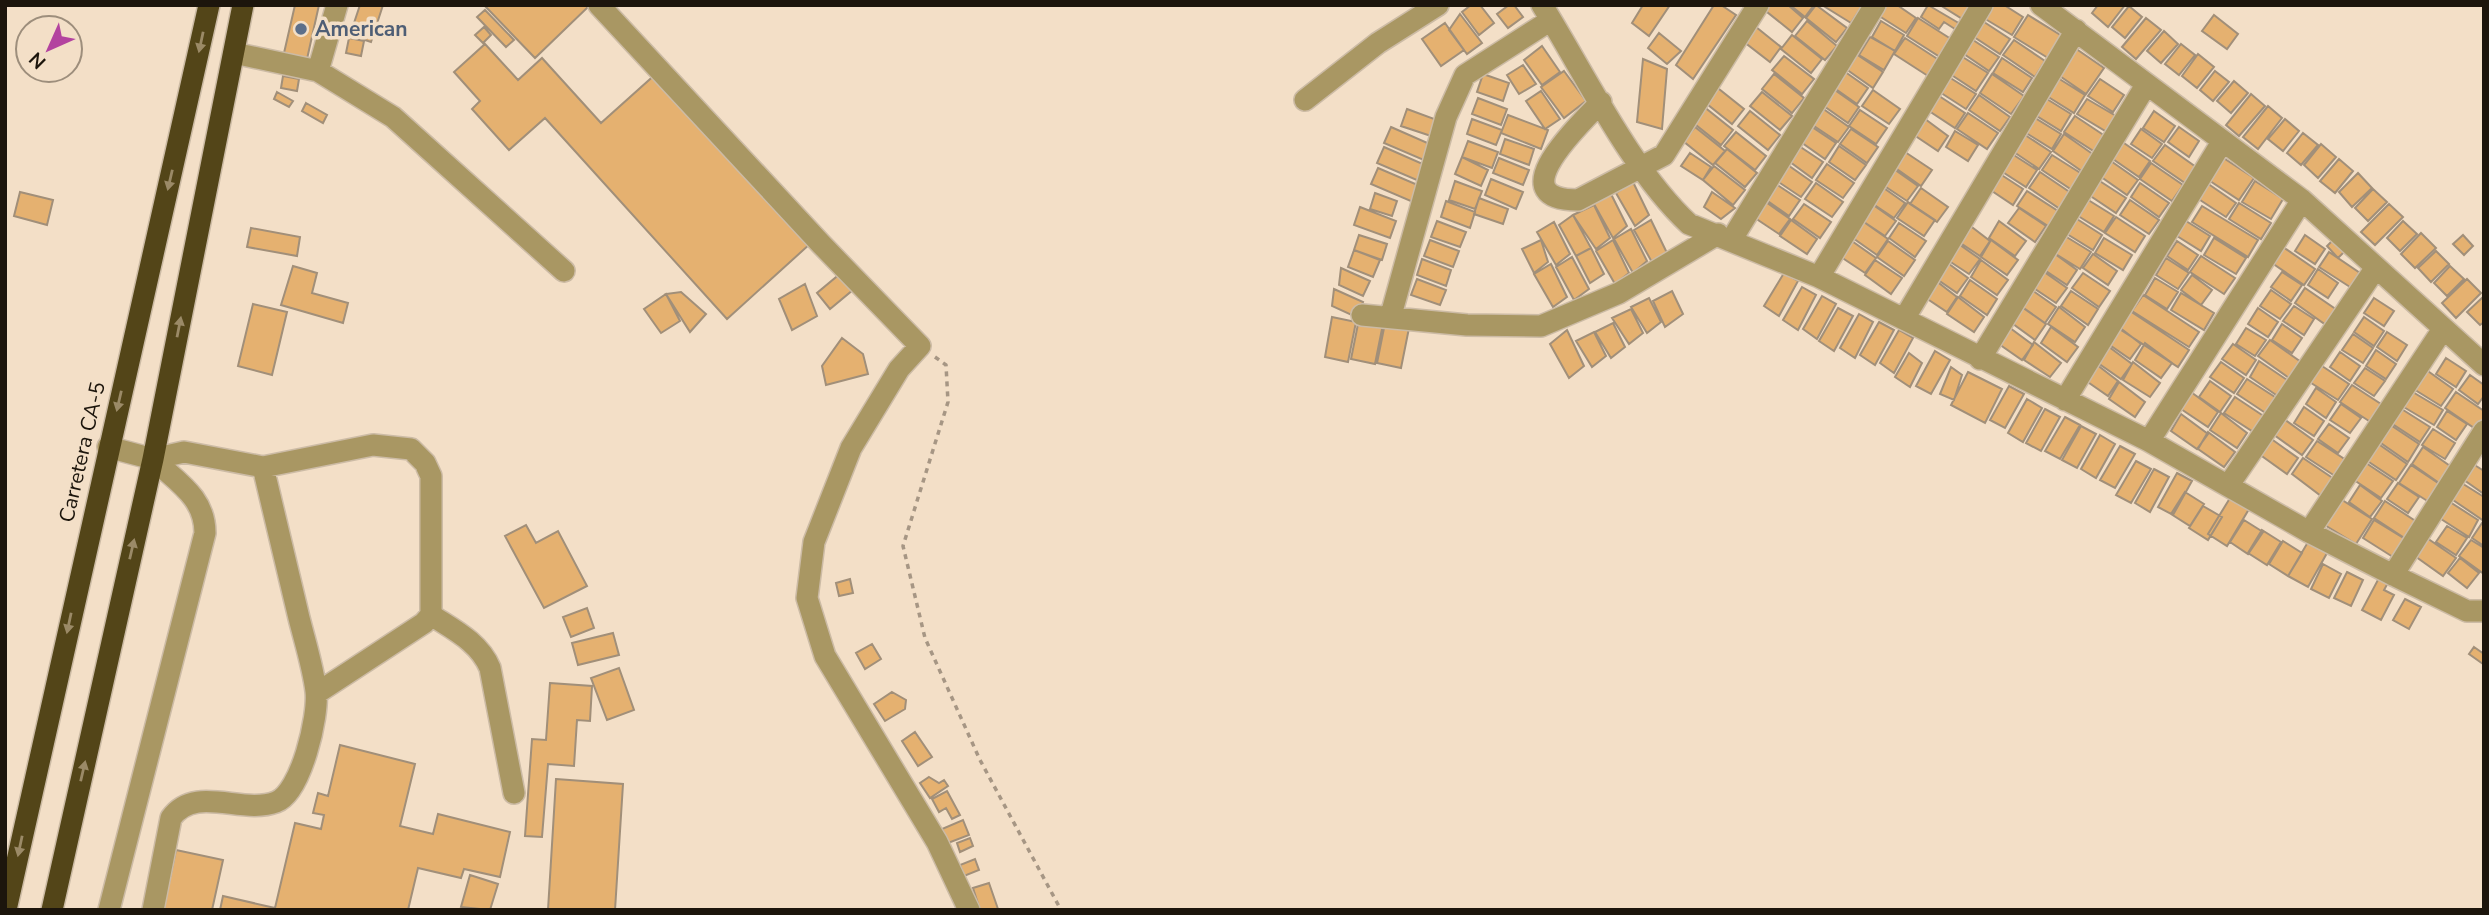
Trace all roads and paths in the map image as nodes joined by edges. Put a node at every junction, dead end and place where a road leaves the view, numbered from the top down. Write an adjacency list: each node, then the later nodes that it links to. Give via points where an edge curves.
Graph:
1 (209, 5): 34 (highway, Carretera CA-5, one-way to 34)
2 (243, 5): 12 (highway)
3 (337, 5): 13 (street)
4 (599, 5): 28 (street)
5 (1437, 5): 15 (street)
6 (1758, 5): 18 (street, via 1664,155)
7 (1875, 5): 20 (street)
8 (1982, 5): 23 (street)
9 (2041, 5): 11 (street)
10 (1547, 13): 16 (street); 25 (street, via 1465,75 1446,117)
11 (2076, 30): 14 (street); 26 (street)
12 (234, 53): 13 (street); 35 (highway, one-way to 12)
13 (318, 71): 22 (street, via 393,117)
14 (2146, 85): 17 (street); 29 (street)
15 (1304, 100)
16 (1601, 102): 18 (street); 18 (street, via 1545,168 1550,192 1564,200 1578,200)
17 (2222, 142): 19 (street); 31 (street)
18 (1643, 168): 20 (street, via 1689,224)
19 (2302, 200): 21 (street); 33 (street)
20 (1725, 237): 23 (street); 25 (street, via 1619,293 1541,326 1467,325)
21 (2375, 269): 27 (street); 37 (street)
22 (564, 271)
23 (1819, 277): 26 (street)
24 (1362, 314): 25 (street)
25 (1391, 315)
26 (1904, 319): 29 (street)
27 (2443, 329): 30 (street); 38 (street)
28 (920, 346): 48 (street, via 899,369 851,448 814,542 807,598 825,656 937,842); 49 (path, via 946,365 947,402 903,546 925,638 981,761)
29 (1980, 359): 31 (street)
30 (2484, 365)
31 (2065, 400): 33 (street)
32 (2484, 431): 39 (street)
33 (2149, 441): 37 (street)
34 (108, 447): 35 (street); 44 (highway, Carretera CA-5, one-way to 44)
35 (153, 459): 36 (street, via 184,452); 45 (highway, one-way to 35); 46 (street, via 196,500 205,514 205,533)
36 (263, 467): 41 (street, via 373,445 411,449 431,477); 42 (street)
37 (2228, 485): 38 (street)
38 (2309, 532): 39 (street)
39 (2393, 575): 40 (street, via 2467,611)
40 (2484, 611)
41 (431, 615): 42 (street); 43 (street, via 484,655)
42 (317, 693): 47 (street, via 310,739 294,786 281,800 266,806 192,802 179,807 171,818)
43 (514, 793)
44 (6, 910)
45 (52, 910)
46 (109, 910)
47 (153, 910)
48 (969, 910)
49 (1060, 910)

